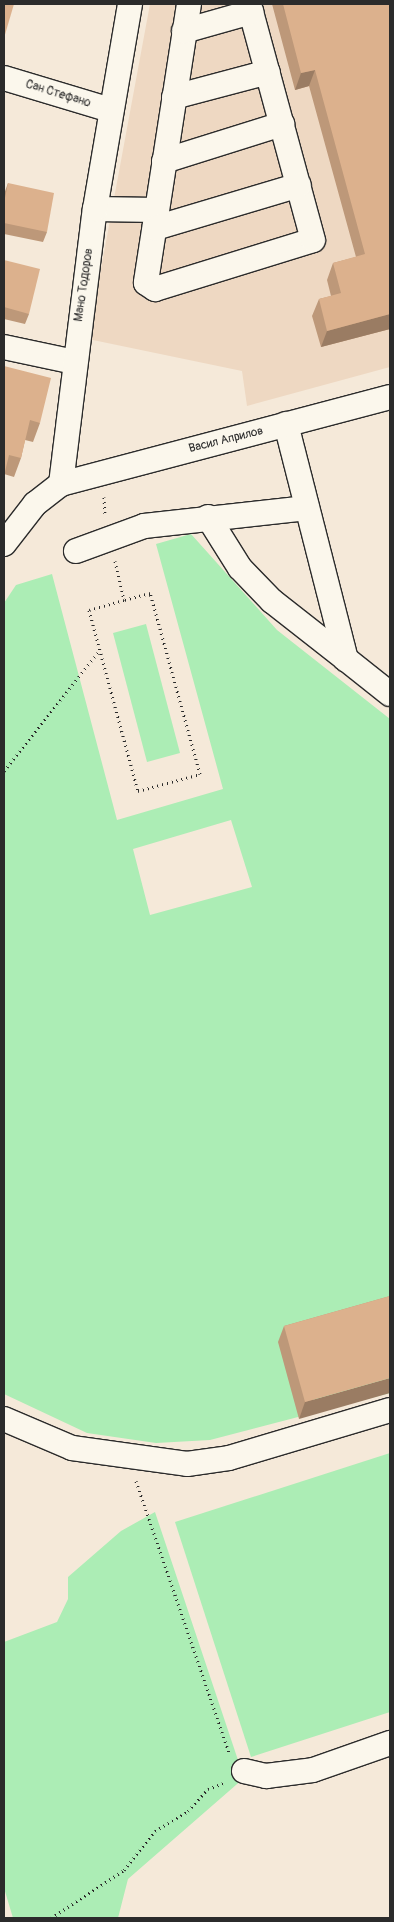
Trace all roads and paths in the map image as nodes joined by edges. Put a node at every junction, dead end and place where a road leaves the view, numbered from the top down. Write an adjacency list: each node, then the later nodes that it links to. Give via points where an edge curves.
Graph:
1 (130, 4): 8 (street, Мано Тодоров)
2 (189, 4): 4 (street)
3 (250, 8): 4 (street); 5 (street)
4 (184, 31): 7 (street)
5 (268, 72): 7 (street); 9 (street)
6 (4, 78): 8 (street, Сан Стефано)
7 (174, 97): 10 (street)
8 (111, 110): 12 (street, Мано Тодоров)
9 (282, 124): 10 (street); 11 (street)
10 (164, 161): 13 (street)
11 (299, 185): 13 (street); 13 (street, via 312,243 154,289 146,282)
12 (95, 209): 13 (street); 15 (street, Мано Тодоров)
13 (156, 219)
14 (4, 347): 15 (street)
15 (74, 362): 19 (street, Мано Тодоров)
16 (390, 396): 17 (street, Васил Априлов)
17 (286, 424): 18 (street, Васил Априлов); 20 (street)
18 (105, 469): 19 (street, Васил Априлов); 22 (path, via 104,512)
19 (61, 484): 23 (street, via 35,504)
20 (307, 508): 21 (street); 27 (street)
21 (208, 517): 22 (street, via 144,526); 27 (street, via 240,568 272,601)
22 (110, 538): 24 (street); 25 (path)
23 (4, 544)
24 (76, 551)
25 (124, 600): 26 (path, via 89,610); 26 (path, via 150,593 200,774 138,791)
26 (100, 649): 29 (path)
27 (346, 659): 28 (street)
28 (390, 694)
29 (4, 771)
30 (390, 1410): 32 (street, via 229,1458 187,1464)
31 (4, 1418): 32 (street, via 72,1448)
32 (128, 1457): 34 (path, via 232,1762)
33 (390, 1743): 34 (street, via 313,1770 266,1776)
34 (244, 1772): 35 (path, via 208,1789 188,1811 155,1831 124,1870)
35 (51, 1918)

